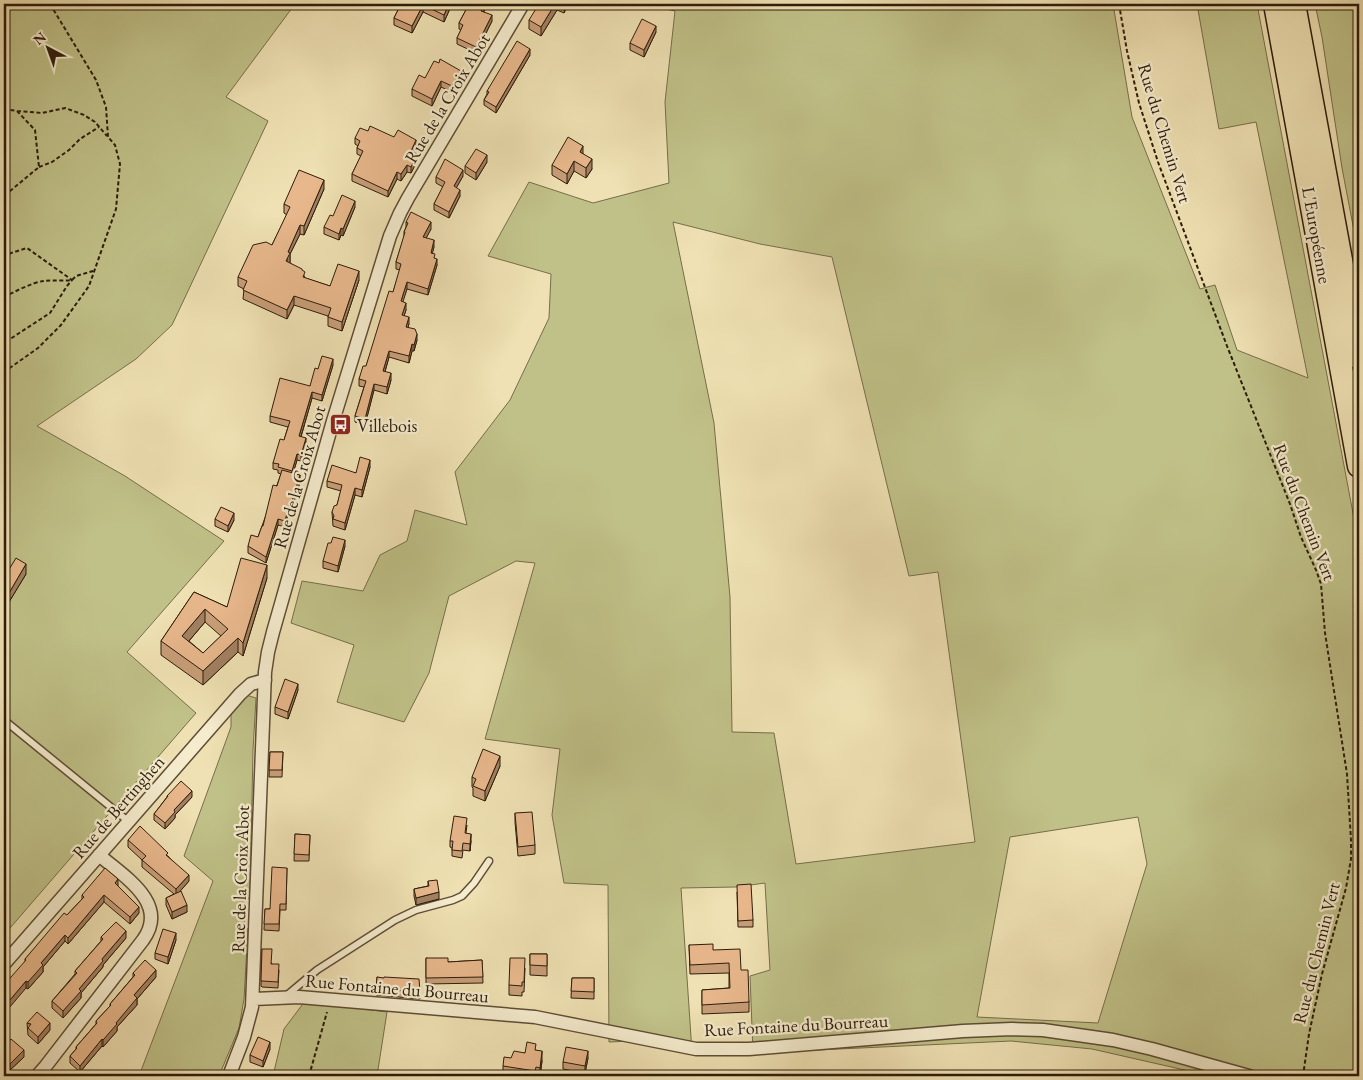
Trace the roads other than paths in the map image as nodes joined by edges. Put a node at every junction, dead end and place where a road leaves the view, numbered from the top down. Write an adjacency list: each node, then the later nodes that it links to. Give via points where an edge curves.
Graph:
1 (523, 4): 6 (street, Rue de la Croix Abot, via 408,198 390,236 333,420 273,632)
2 (1274, 4): 5 (highway, L'Européenne)
3 (1294, 4): 4 (highway, L'Européenne)
4 (1359, 358)
5 (1359, 466)
6 (265, 680): 8 (street, Rue de Bertinghen, via 251,684 242,692); 13 (street, Rue de la Croix Abot)
7 (4, 720): 8 (lane)
8 (128, 821): 9 (street, Rue de Bertinghen)
9 (99, 855): 11 (street, Rue de Bertinghen); 14 (street, via 143,894 150,908 149,927 143,940)
10 (489, 860): 12 (lane, via 462,896 395,920 317,970)
11 (4, 964)
12 (285, 997): 13 (street, Rue Fontaine du Bourreau); 16 (street, Rue Fontaine du Bourreau, via 543,1018 696,1049 749,1049 963,1031 1043,1030 1152,1049)
13 (253, 999): 15 (street, Rue de la Croix Abot, via 246,1030)
14 (37, 1076)
15 (229, 1076)
16 (1249, 1076)

